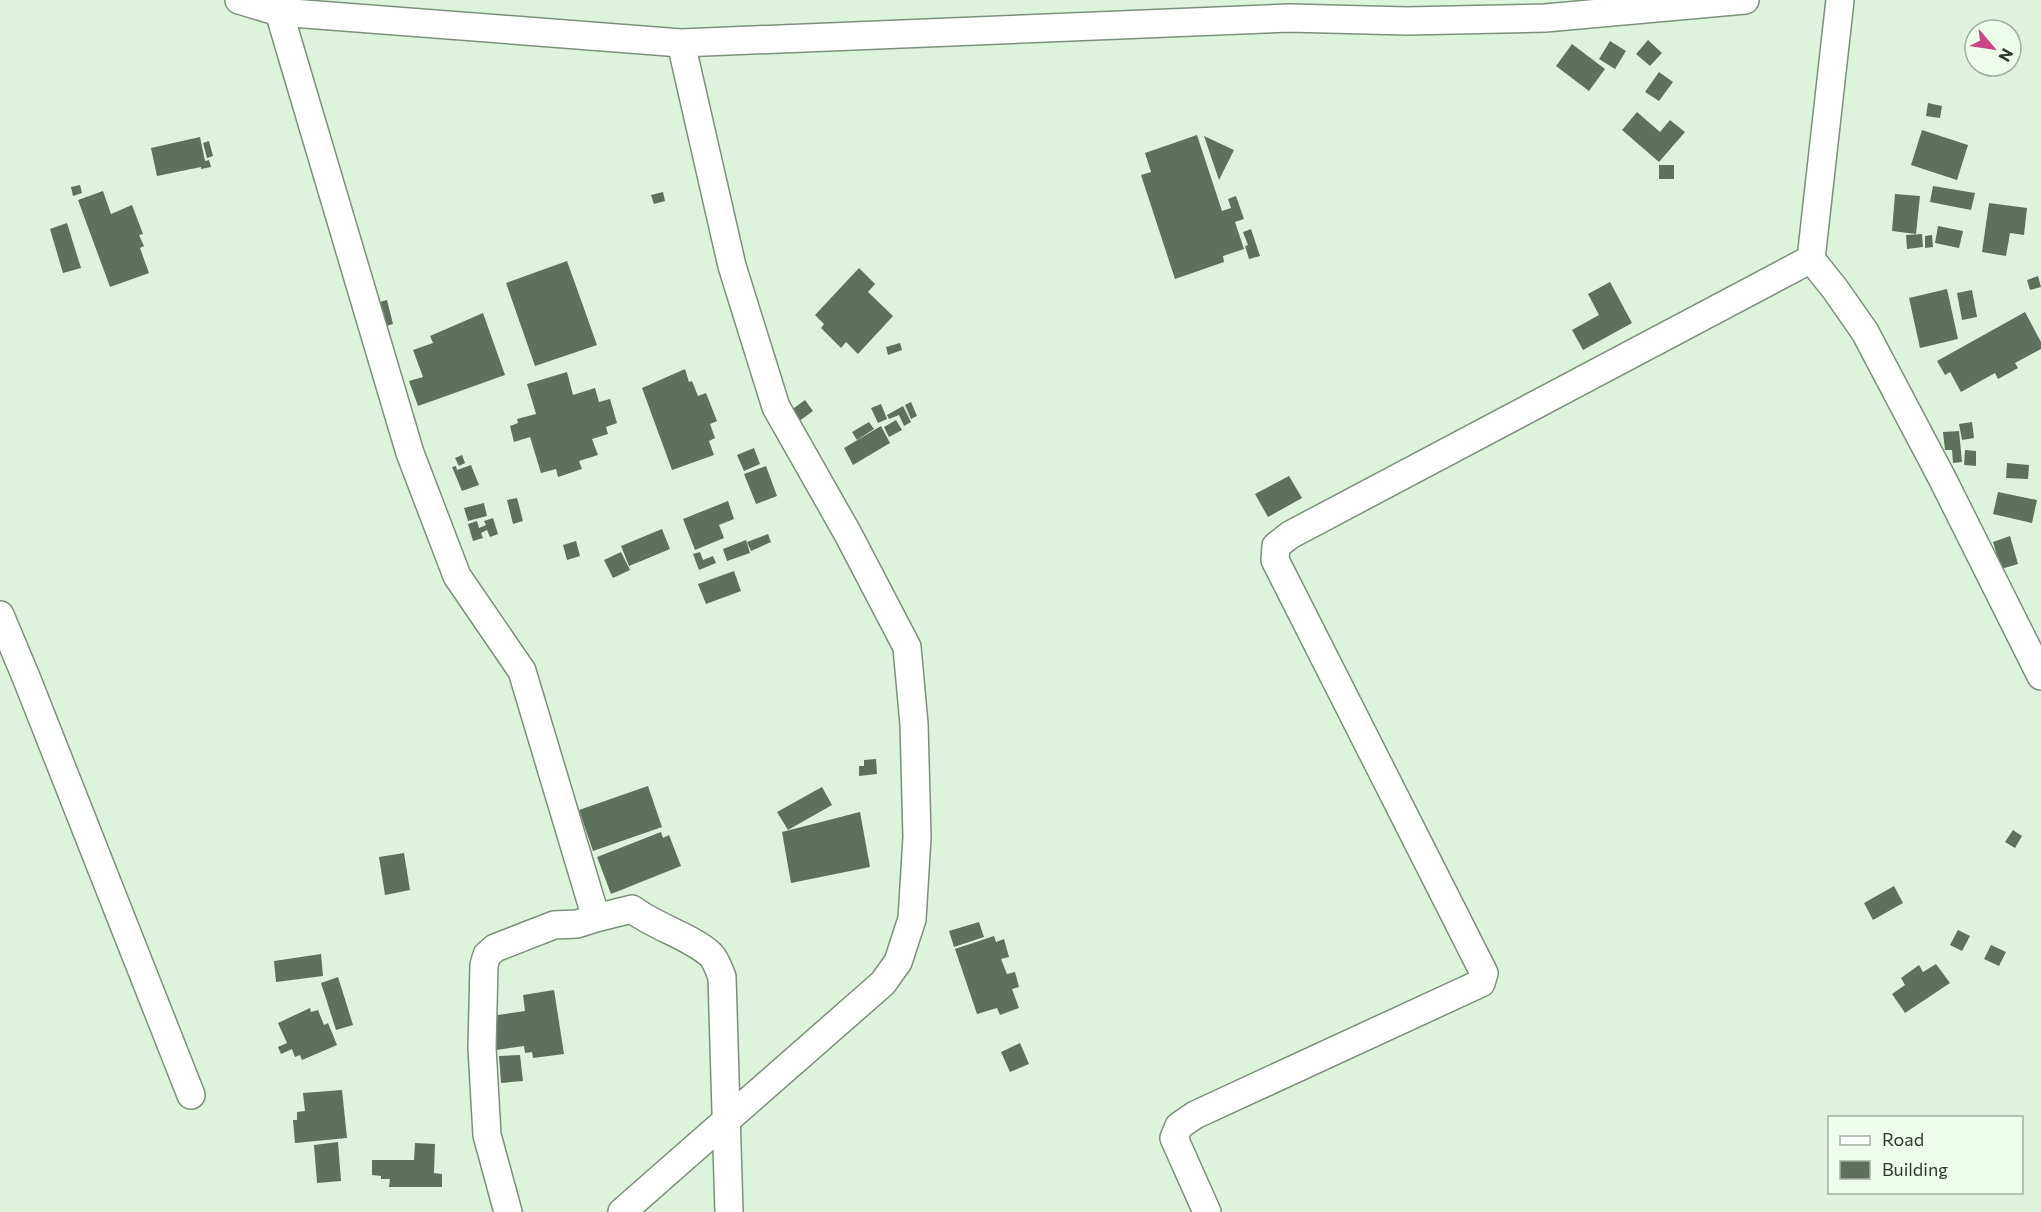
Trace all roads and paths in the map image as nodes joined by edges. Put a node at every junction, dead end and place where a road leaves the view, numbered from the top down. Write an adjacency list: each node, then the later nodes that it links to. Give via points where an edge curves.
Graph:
1 (239, 0): 4 (street)
2 (1745, 0): 5 (street, via 1545,18 1288,18)
3 (1840, 0): 6 (street)
4 (279, 12): 5 (street); 9 (street, via 410,453 457,576 522,671)
5 (681, 43): 11 (street, via 732,266 776,407 907,647 914,724 918,837 912,919 898,962 883,983)
6 (1811, 259): 8 (street, via 1865,332); 15 (street, via 1290,535 1276,546 1275,560 1484,973 1481,983 1179,1126 1174,1138)
7 (0, 615): 10 (street)
8 (2041, 676)
9 (596, 918): 11 (street, via 632,909 713,957 722,976); 12 (street, via 554,925 495,948 484,965 487,1135)
10 (191, 1095)
11 (725, 1121): 13 (street); 14 (street)
12 (508, 1212)
13 (622, 1212)
14 (729, 1212)
15 (1207, 1212)

